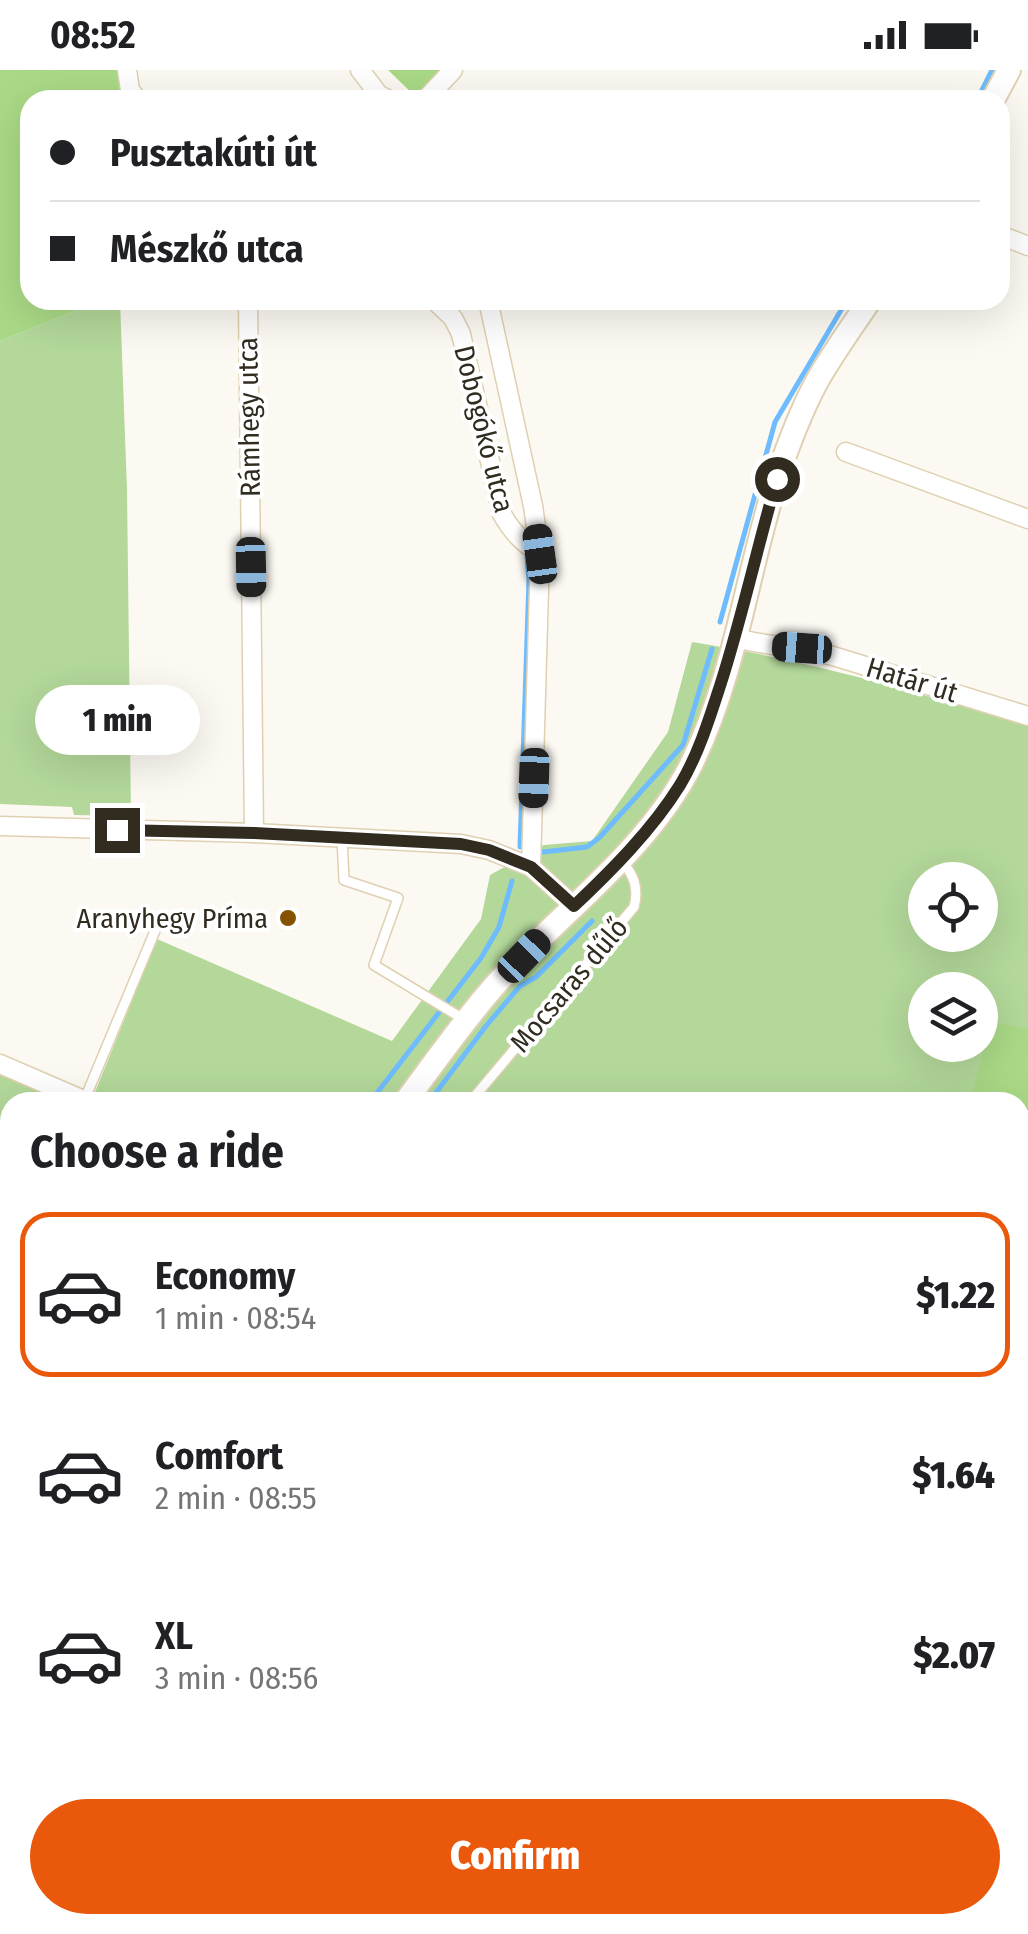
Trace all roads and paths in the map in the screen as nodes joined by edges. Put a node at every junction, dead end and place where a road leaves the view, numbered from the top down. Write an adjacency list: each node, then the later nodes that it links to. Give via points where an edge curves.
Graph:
1 (360, 70): 3 (street)
2 (453, 70): 4 (street)
3 (375, 90)
4 (434, 90)
5 (248, 310): 16 (street, Rámhegy utca)
6 (445, 310): 12 (street, Dobogókő utca, via 461,334 502,514)
7 (490, 310): 12 (street)
8 (863, 310): 13 (street, via 795,429)
9 (846, 452): 11 (street)
10 (1028, 498): 11 (street)
11 (1024, 517)
12 (540, 554): 19 (street)
13 (736, 638): 14 (street, Határ út, via 833,656); 18 (street, via 680,786)
14 (1028, 716)
15 (0, 826): 16 (street)
16 (254, 833): 17 (street)
17 (342, 837): 19 (street, via 461,844); 22 (lane, via 344,880 398,898 374,964)
18 (620, 859): 20 (street); 27 (lane, Mocsaras dűlő, via 636,884 634,907)
19 (531, 867): 20 (street)
20 (574, 906): 22 (street)
21 (155, 931): 25 (lane)
22 (458, 1016): 26 (street)
23 (0, 1064): 24 (street)
24 (63, 1092)
25 (90, 1092)
26 (411, 1092)
27 (478, 1092)

